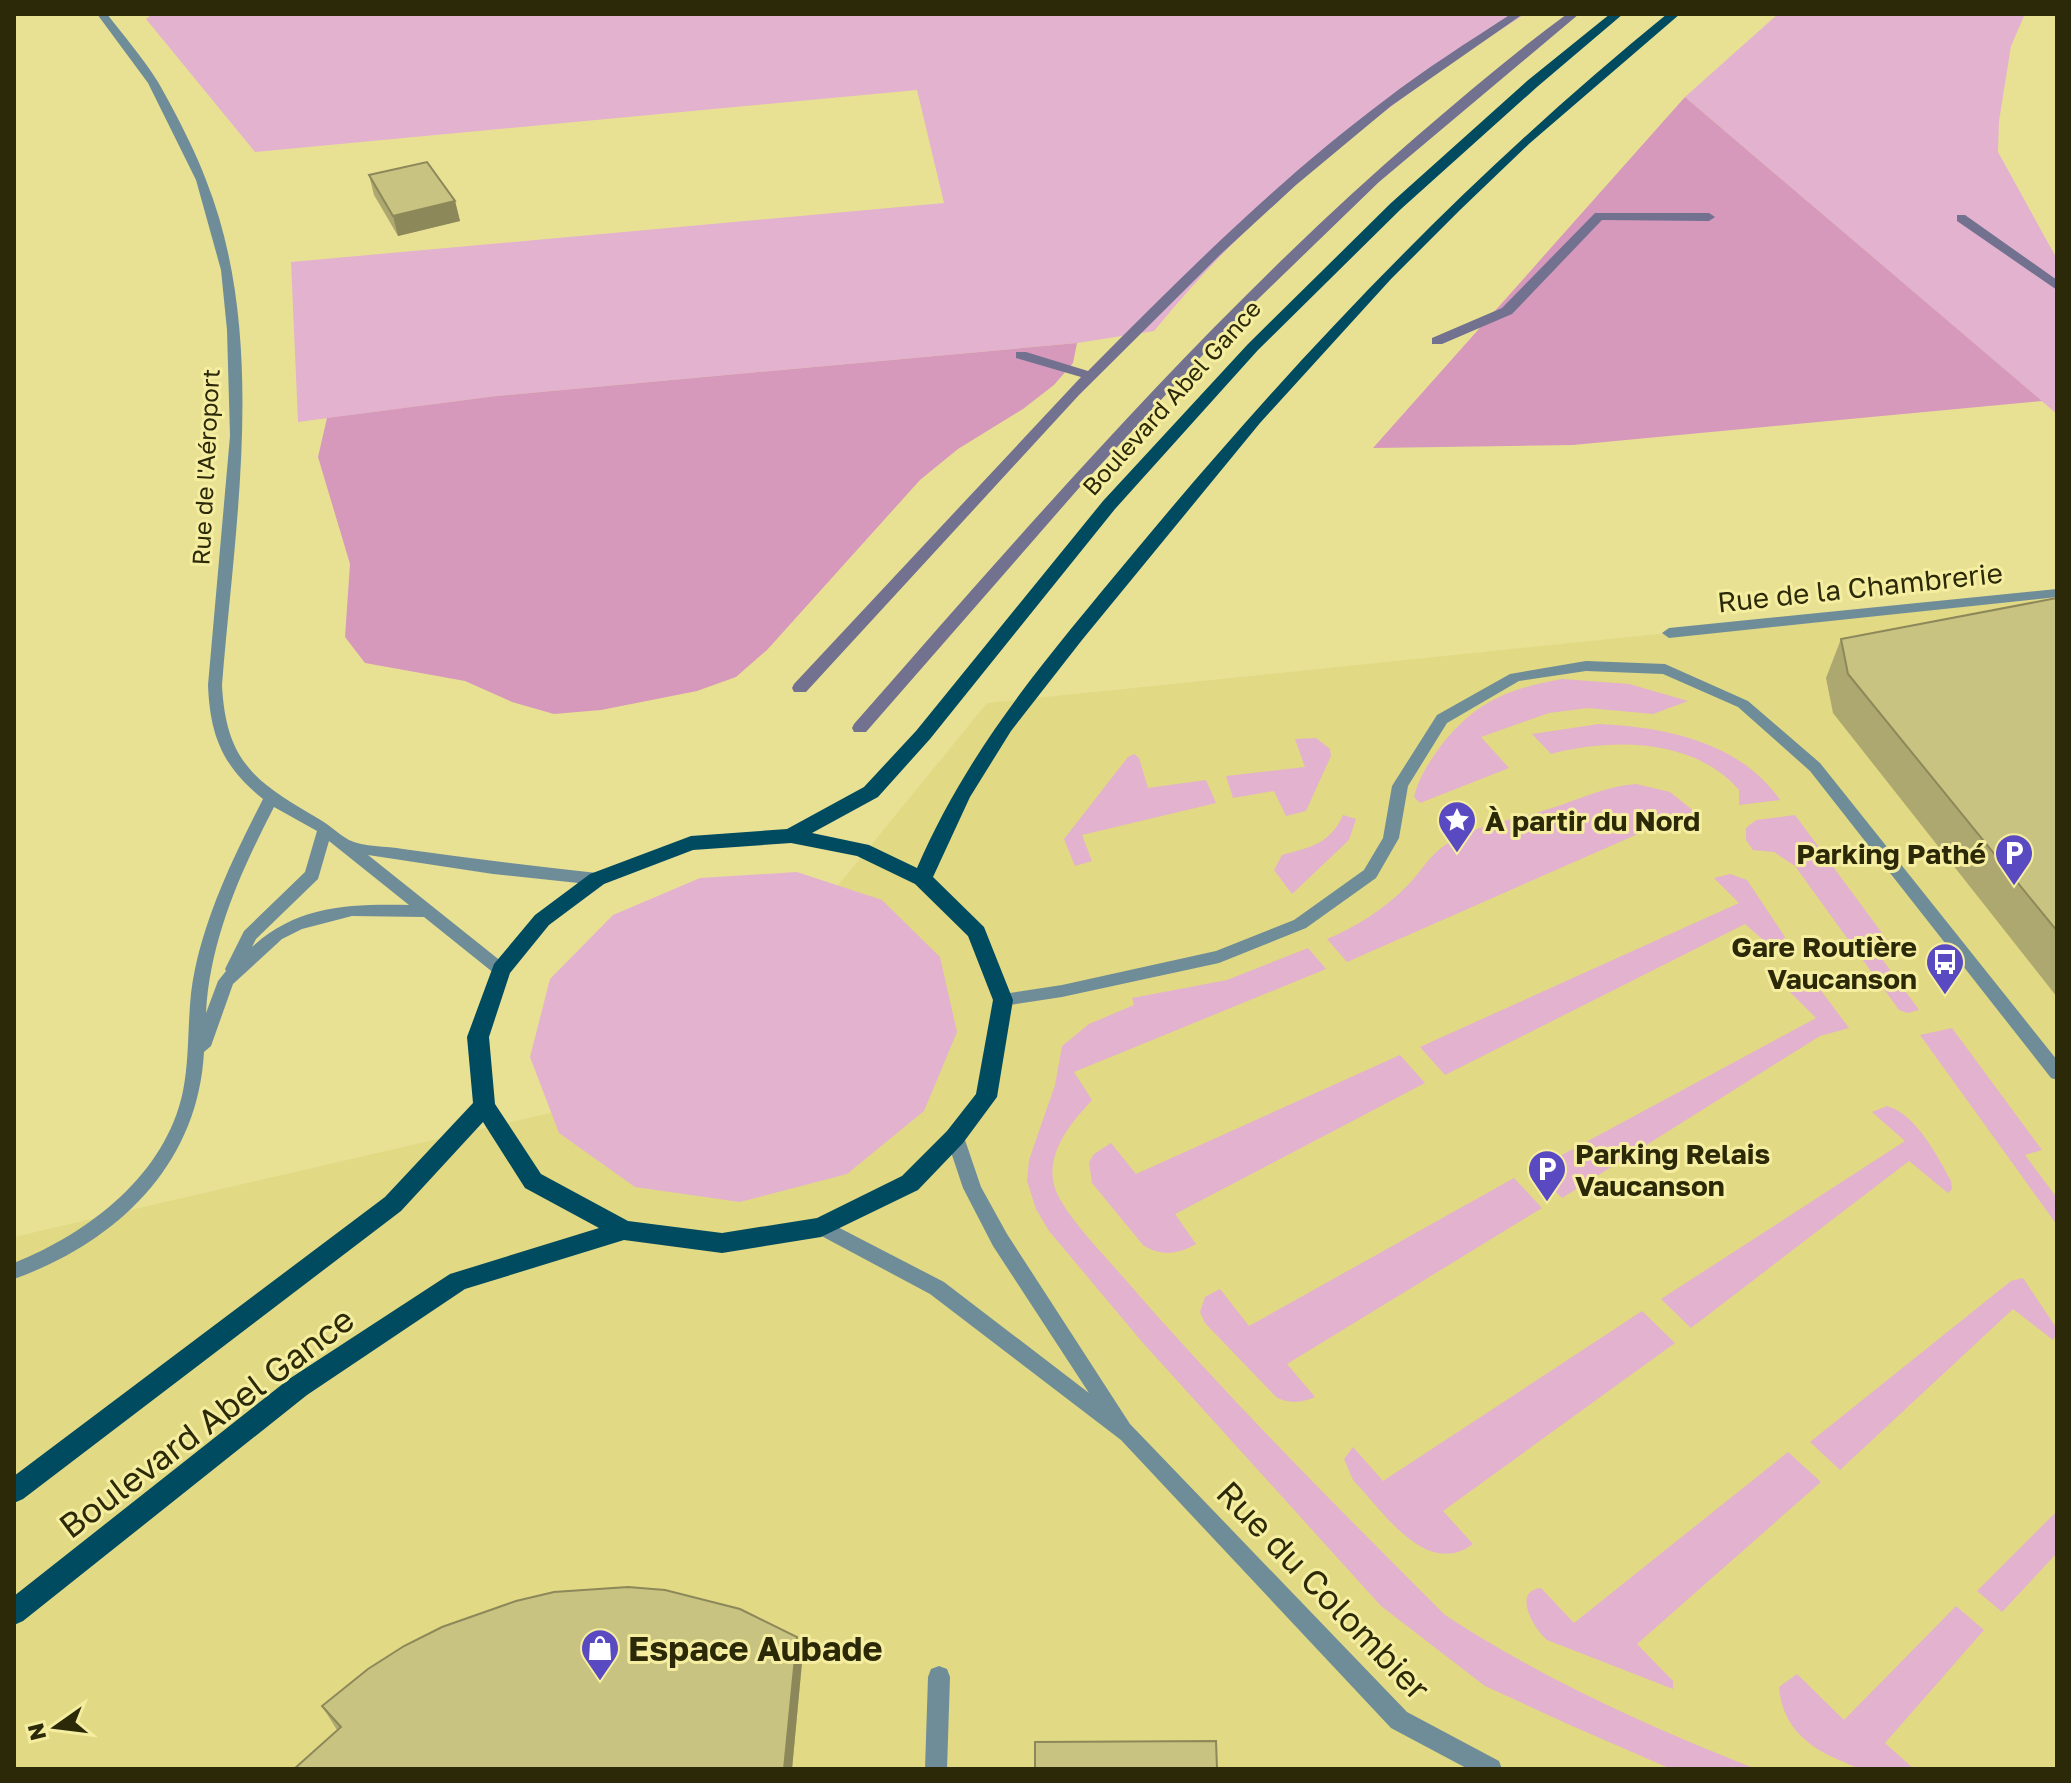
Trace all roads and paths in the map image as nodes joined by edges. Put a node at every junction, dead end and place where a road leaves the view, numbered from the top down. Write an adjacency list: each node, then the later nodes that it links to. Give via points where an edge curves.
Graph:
1 (102, 14): 6 (street, Rue de l'Aéroport, via 153,83 194,166 227,270 236,436 216,709 236,766)
2 (1617, 14): 8 (main road, Boulevard Abel Gance, via 1407,195 1253,347 1109,505 871,792)
3 (1674, 14): 11 (main road, via 1497,169 1303,363 1155,538 988,750)
4 (2057, 593): 5 (street, Rue de la Chambrerie)
5 (1669, 633)
6 (271, 798): 7 (street, Rue de l'Aéroport); 16 (street, via 230,879 202,973)
7 (325, 829): 9 (street, Rue de l'Aéroport); 14 (street, via 312,875 250,935)
8 (791, 836): 10 (main road, via 691,843); 11 (main road, via 862,850)
9 (346, 845): 10 (street, Rue de l'Aéroport); 12 (street, Rue de l'Aéroport)
10 (597, 879): 13 (main road, via 542,920)
11 (922, 879): 15 (main road, via 977,932)
12 (429, 911): 13 (street, Rue de l'Aéroport); 14 (street, via 352,910 297,924 276,935)
13 (501, 970): 18 (main road, via 478,1037)
14 (226, 981): 16 (street)
15 (1003, 1000): 17 (street, via 1219,957 1300,924 1370,874 1391,838 1400,786 1442,719 1515,677 1586,666 1665,669 1743,704 1815,767); 19 (main road, via 986,1097)
16 (195, 1062): 22 (street, via 180,1129 114,1216 79,1241)
17 (2057, 1073)
18 (484, 1106): 21 (main road, via 533,1181); 24 (main road, Boulevard Abel Gance, via 393,1204)
19 (955, 1137): 20 (main road, via 910,1183); 23 (street, Rue du Colombier, via 972,1188 1000,1240)
20 (821, 1227): 21 (main road, via 722,1243); 23 (street, Rue du Colombier, via 937,1288)
21 (624, 1230): 25 (main road, Boulevard Abel Gance, via 458,1281 298,1387)
22 (14, 1271)
23 (1128, 1434): 28 (street, Rue du Colombier, via 1399,1720)
24 (14, 1491)
25 (14, 1612)
26 (939, 1677): 27 (street)
27 (936, 1769)
28 (1491, 1769)

